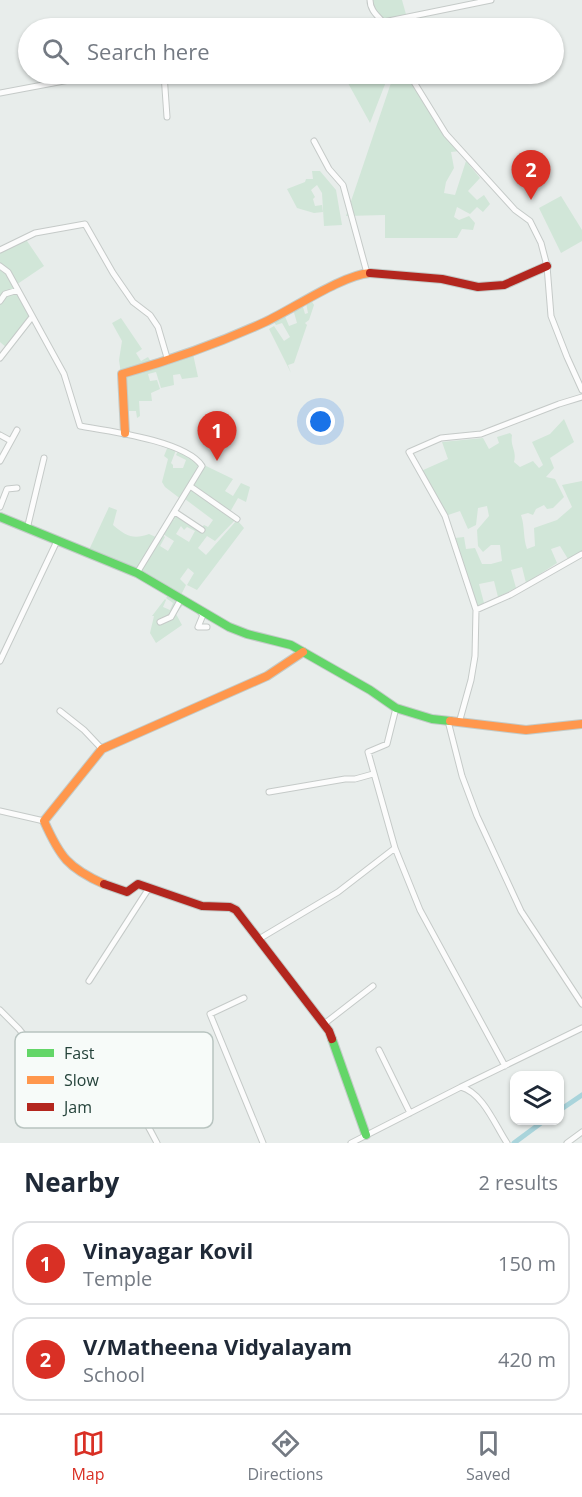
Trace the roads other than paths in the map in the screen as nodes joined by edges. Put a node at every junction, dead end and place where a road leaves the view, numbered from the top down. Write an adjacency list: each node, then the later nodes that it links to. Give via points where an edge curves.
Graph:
1 (370, 0): 3 (street)
2 (491, 0): 4 (street)
3 (378, 18)
4 (418, 18)
5 (48, 84): 8 (street)
6 (165, 84): 9 (street)
7 (415, 84): 13 (street, via 446,134 515,210 530,220)
8 (0, 93)
9 (167, 117)
10 (314, 141): 14 (street, via 342,185)
11 (0, 250): 21 (street, via 35,233 85,224 112,273 158,327)
12 (0, 266): 15 (street)
13 (547, 266): 14 (street, via 504,285 478,287 442,279); 22 (street, via 551,316)
14 (367, 273): 21 (street, via 268,321)
15 (18, 290): 16 (street, via 5,294); 17 (street)
16 (0, 301)
17 (32, 317): 19 (street); 25 (street, via 64,374 80,426)
18 (0, 344): 19 (street)
19 (7, 349): 20 (street)
20 (0, 358)
21 (168, 361): 25 (street, via 122,374)
22 (582, 390)
23 (582, 397): 43 (street, via 481,434 441,438 409,452 445,516)
24 (17, 430): 27 (street)
25 (125, 433): 30 (street, via 172,446 199,461 202,466)
26 (0, 435): 27 (street)
27 (11, 441): 29 (street)
28 (44, 458): 36 (street)
29 (0, 461)
30 (190, 486): 33 (street); 35 (street)
31 (17, 488): 32 (street, via 7,489)
32 (0, 507)
33 (175, 512): 37 (street); 40 (street)
34 (0, 517): 36 (street)
35 (237, 519)
36 (27, 529): 38 (street)
37 (202, 530)
38 (57, 541): 40 (street); 47 (street)
39 (582, 554): 43 (street)
40 (132, 573): 41 (street)
41 (181, 599): 42 (street); 44 (street, via 171,617)
42 (198, 609): 45 (street, via 204,615 198,627); 46 (street, via 229,627)
43 (476, 610): 51 (street, via 475,656)
44 (160, 622)
45 (207, 627)
46 (303, 652): 48 (street); 53 (street, via 267,676)
47 (0, 661)
48 (396, 708): 50 (street); 54 (street, via 387,744 368,752)
49 (60, 711): 53 (street)
50 (448, 721): 51 (street); 64 (street, via 477,816 521,911)
51 (459, 723): 52 (street, via 526,730)
52 (582, 724)
53 (102, 749): 57 (street)
54 (373, 774): 55 (street); 58 (street)
55 (269, 792)
56 (0, 811): 57 (street)
57 (44, 821): 59 (street, via 61,857 75,868 118,890 126,892 138,885)
58 (395, 848): 60 (street, via 338,892); 70 (street, via 420,910)
59 (149, 888): 60 (street, via 202,906 230,907); 61 (street)
60 (259, 939): 66 (street)
61 (90, 981)
62 (373, 986): 66 (street)
63 (244, 998): 79 (street, via 210,1014)
64 (582, 1005)
65 (0, 1011): 68 (street)
66 (324, 1024): 75 (street)
67 (582, 1028): 70 (street)
68 (21, 1032)
69 (380, 1050): 72 (street)
70 (506, 1066): 71 (street)
71 (461, 1087): 72 (street); 77 (street, via 477,1097)
72 (410, 1113): 75 (street)
73 (149, 1128): 78 (street)
74 (582, 1132): 76 (street)
75 (366, 1135): 80 (street)
76 (576, 1140): 81 (street)
77 (506, 1141)
78 (157, 1143)
79 (263, 1143)
80 (351, 1143)
81 (567, 1143)

